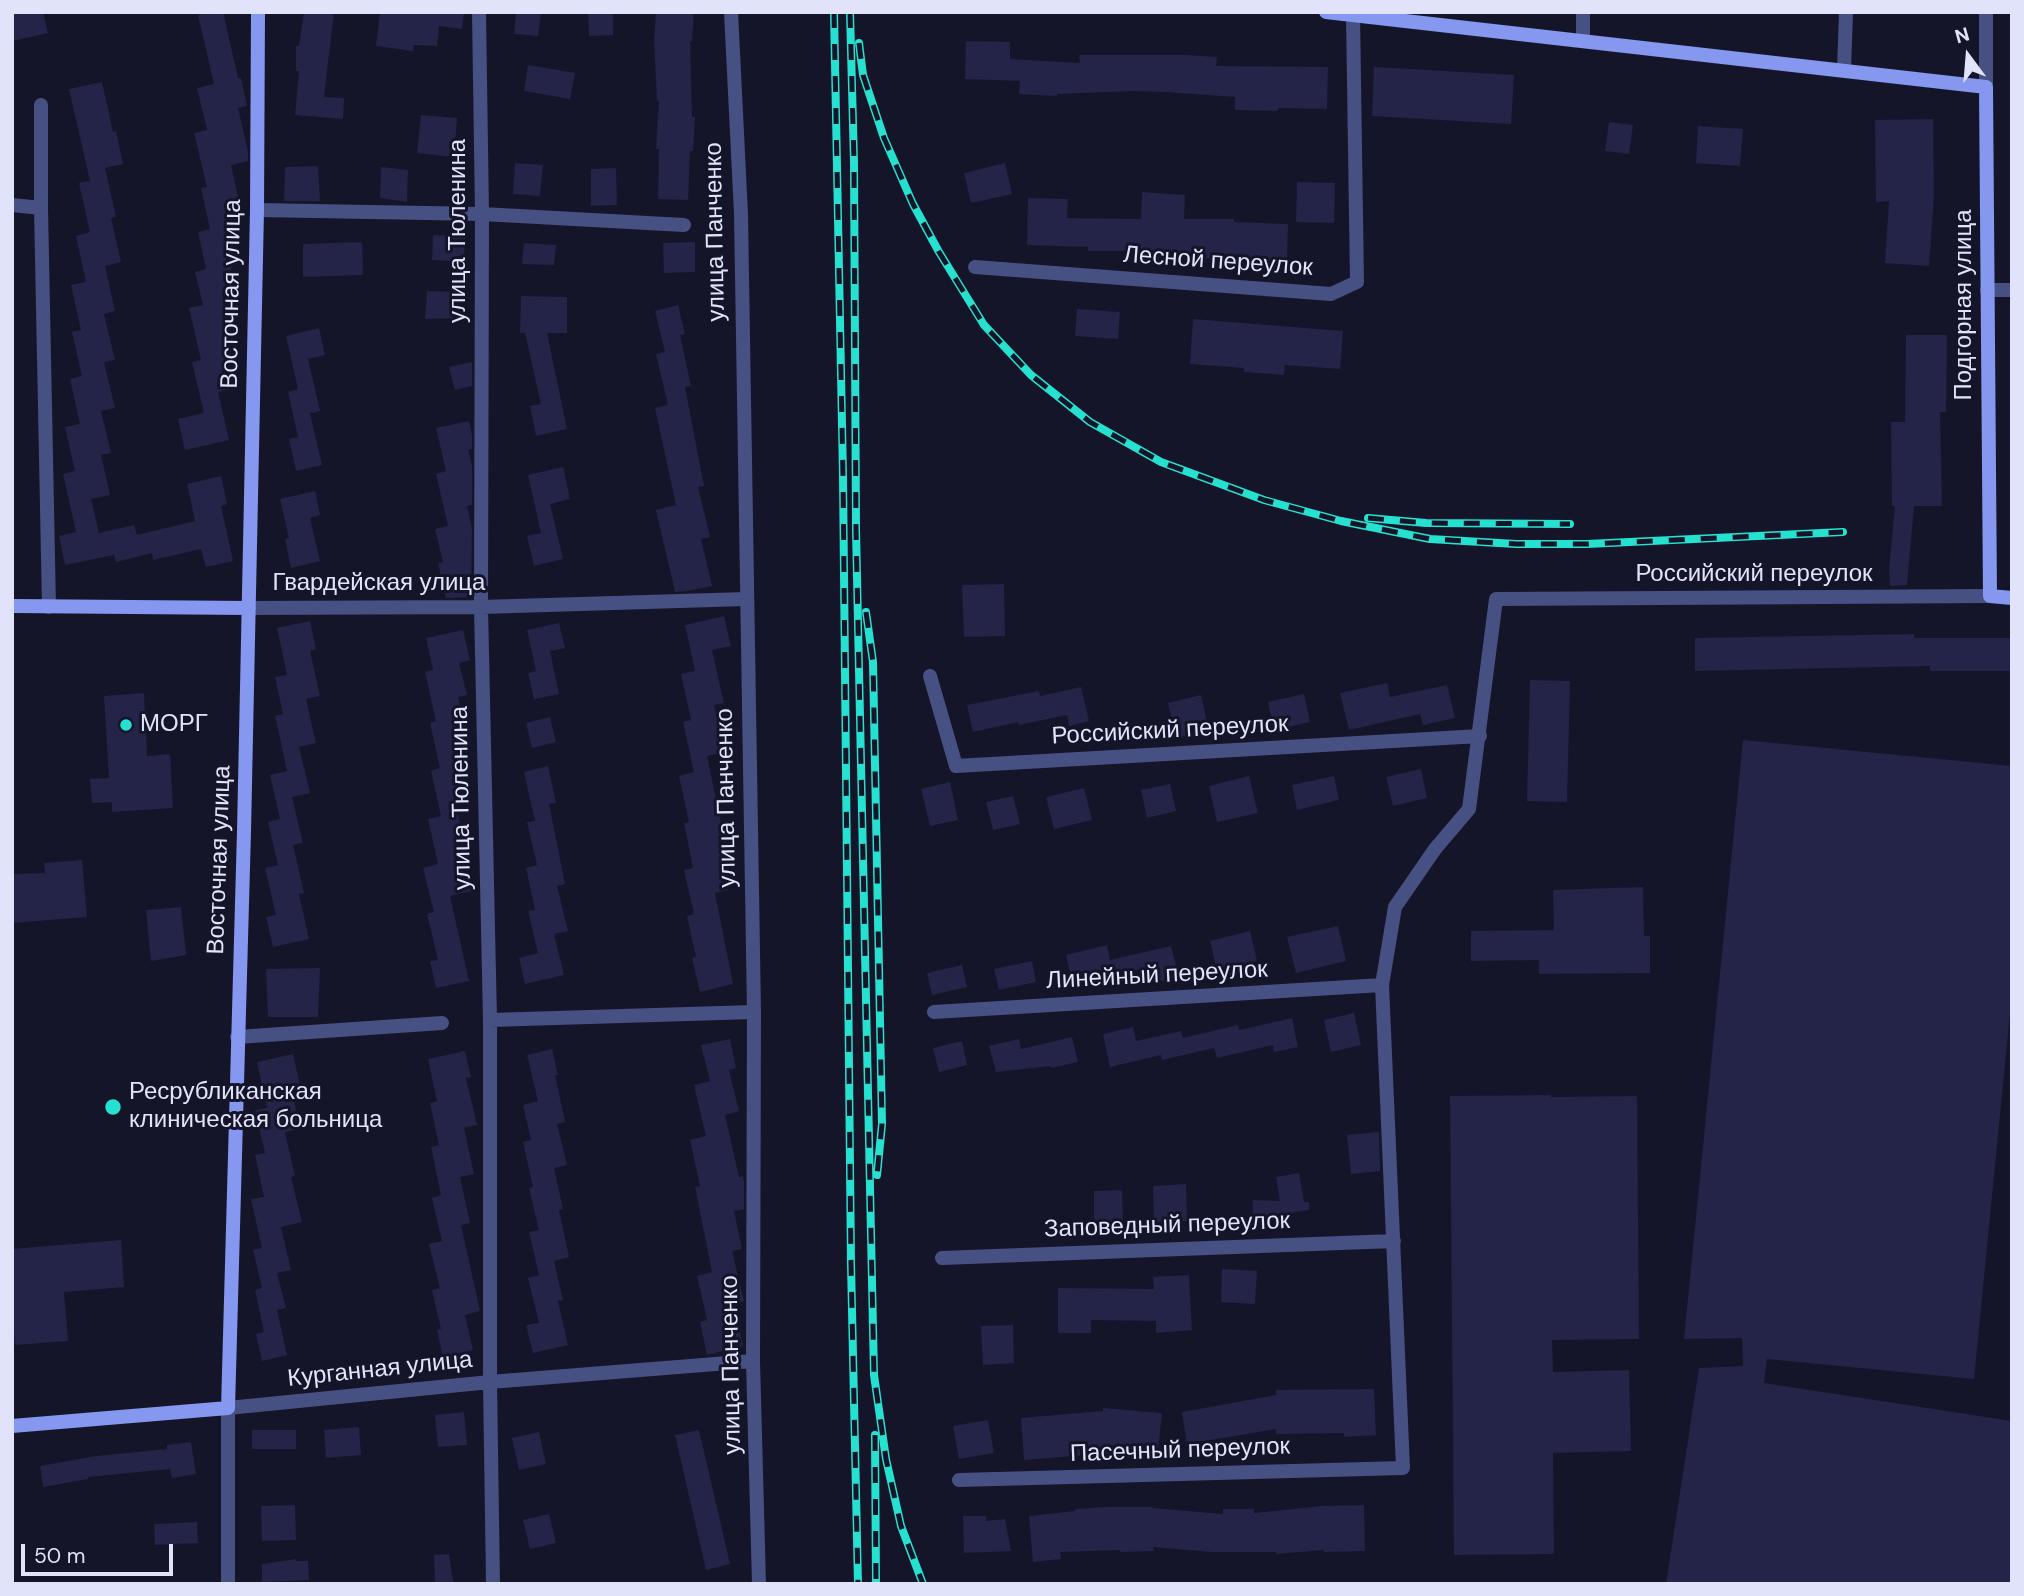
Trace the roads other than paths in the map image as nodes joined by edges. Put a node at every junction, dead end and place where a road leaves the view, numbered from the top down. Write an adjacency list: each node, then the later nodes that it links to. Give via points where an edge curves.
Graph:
1 (258, 12): 15 (street, Восточная улица)
2 (479, 12): 16 (street, улица Тюленина)
3 (731, 12): 23 (street, улица Панченко, via 741,214)
4 (1326, 12): 8 (street)
5 (1583, 12): 9 (street)
6 (1846, 12): 10 (street)
7 (1986, 12): 11 (street, Подгорная улица)
8 (1353, 15): 9 (street); 18 (street, Лесной переулок, via 1357,282 1331,294)
9 (1583, 41): 10 (street)
10 (1844, 70): 11 (street)
11 (1986, 86): 19 (street, Подгорная улица)
12 (41, 104): 14 (street)
13 (12, 205): 14 (street)
14 (41, 208): 25 (street)
15 (257, 210): 16 (street); 27 (street, Восточная улица)
16 (482, 214): 17 (street); 26 (street, улица Тюленина)
17 (684, 225)
18 (975, 267)
19 (1987, 290): 20 (street); 21 (street, Подгорная улица)
20 (2012, 290)
21 (1990, 596): 22 (street, Российский переулок); 29 (street, Российский переулок, via 1496,599)
22 (2012, 598)
23 (746, 599): 26 (street, Гвардейская улица); 31 (street, улица Панченко)
24 (12, 606): 25 (street, Гвардейская улица)
25 (49, 607): 27 (street, Гвардейская улица)
26 (481, 607): 27 (street, Гвардейская улица); 33 (street, улица Тюленина)
27 (249, 608): 35 (street, Восточная улица)
28 (930, 677): 29 (street, Российский переулок, via 956,766)
29 (1480, 736): 30 (street, via 1469,809 1434,849 1395,907)
30 (1382, 985): 32 (street, Линейный переулок); 36 (street)
31 (754, 1012): 33 (street); 38 (street, улица Панченко)
32 (934, 1012)
33 (490, 1020): 39 (street, улица Тюленина)
34 (442, 1023): 35 (street)
35 (237, 1037): 40 (street, Восточная улица)
36 (1394, 1241): 37 (street, Заповедный переулок); 42 (street, Пасечный переулок, via 1403,1468)
37 (942, 1258)
38 (753, 1361): 39 (street, Курганная улица); 45 (street, улица Панченко)
39 (490, 1382): 40 (street, Курганная улица); 44 (street, улица Тюленина)
40 (228, 1408): 41 (street, Курганная улица); 43 (street, Восточная улица)
41 (12, 1426)
42 (959, 1480)
43 (228, 1584)
44 (493, 1584)
45 (759, 1584)

